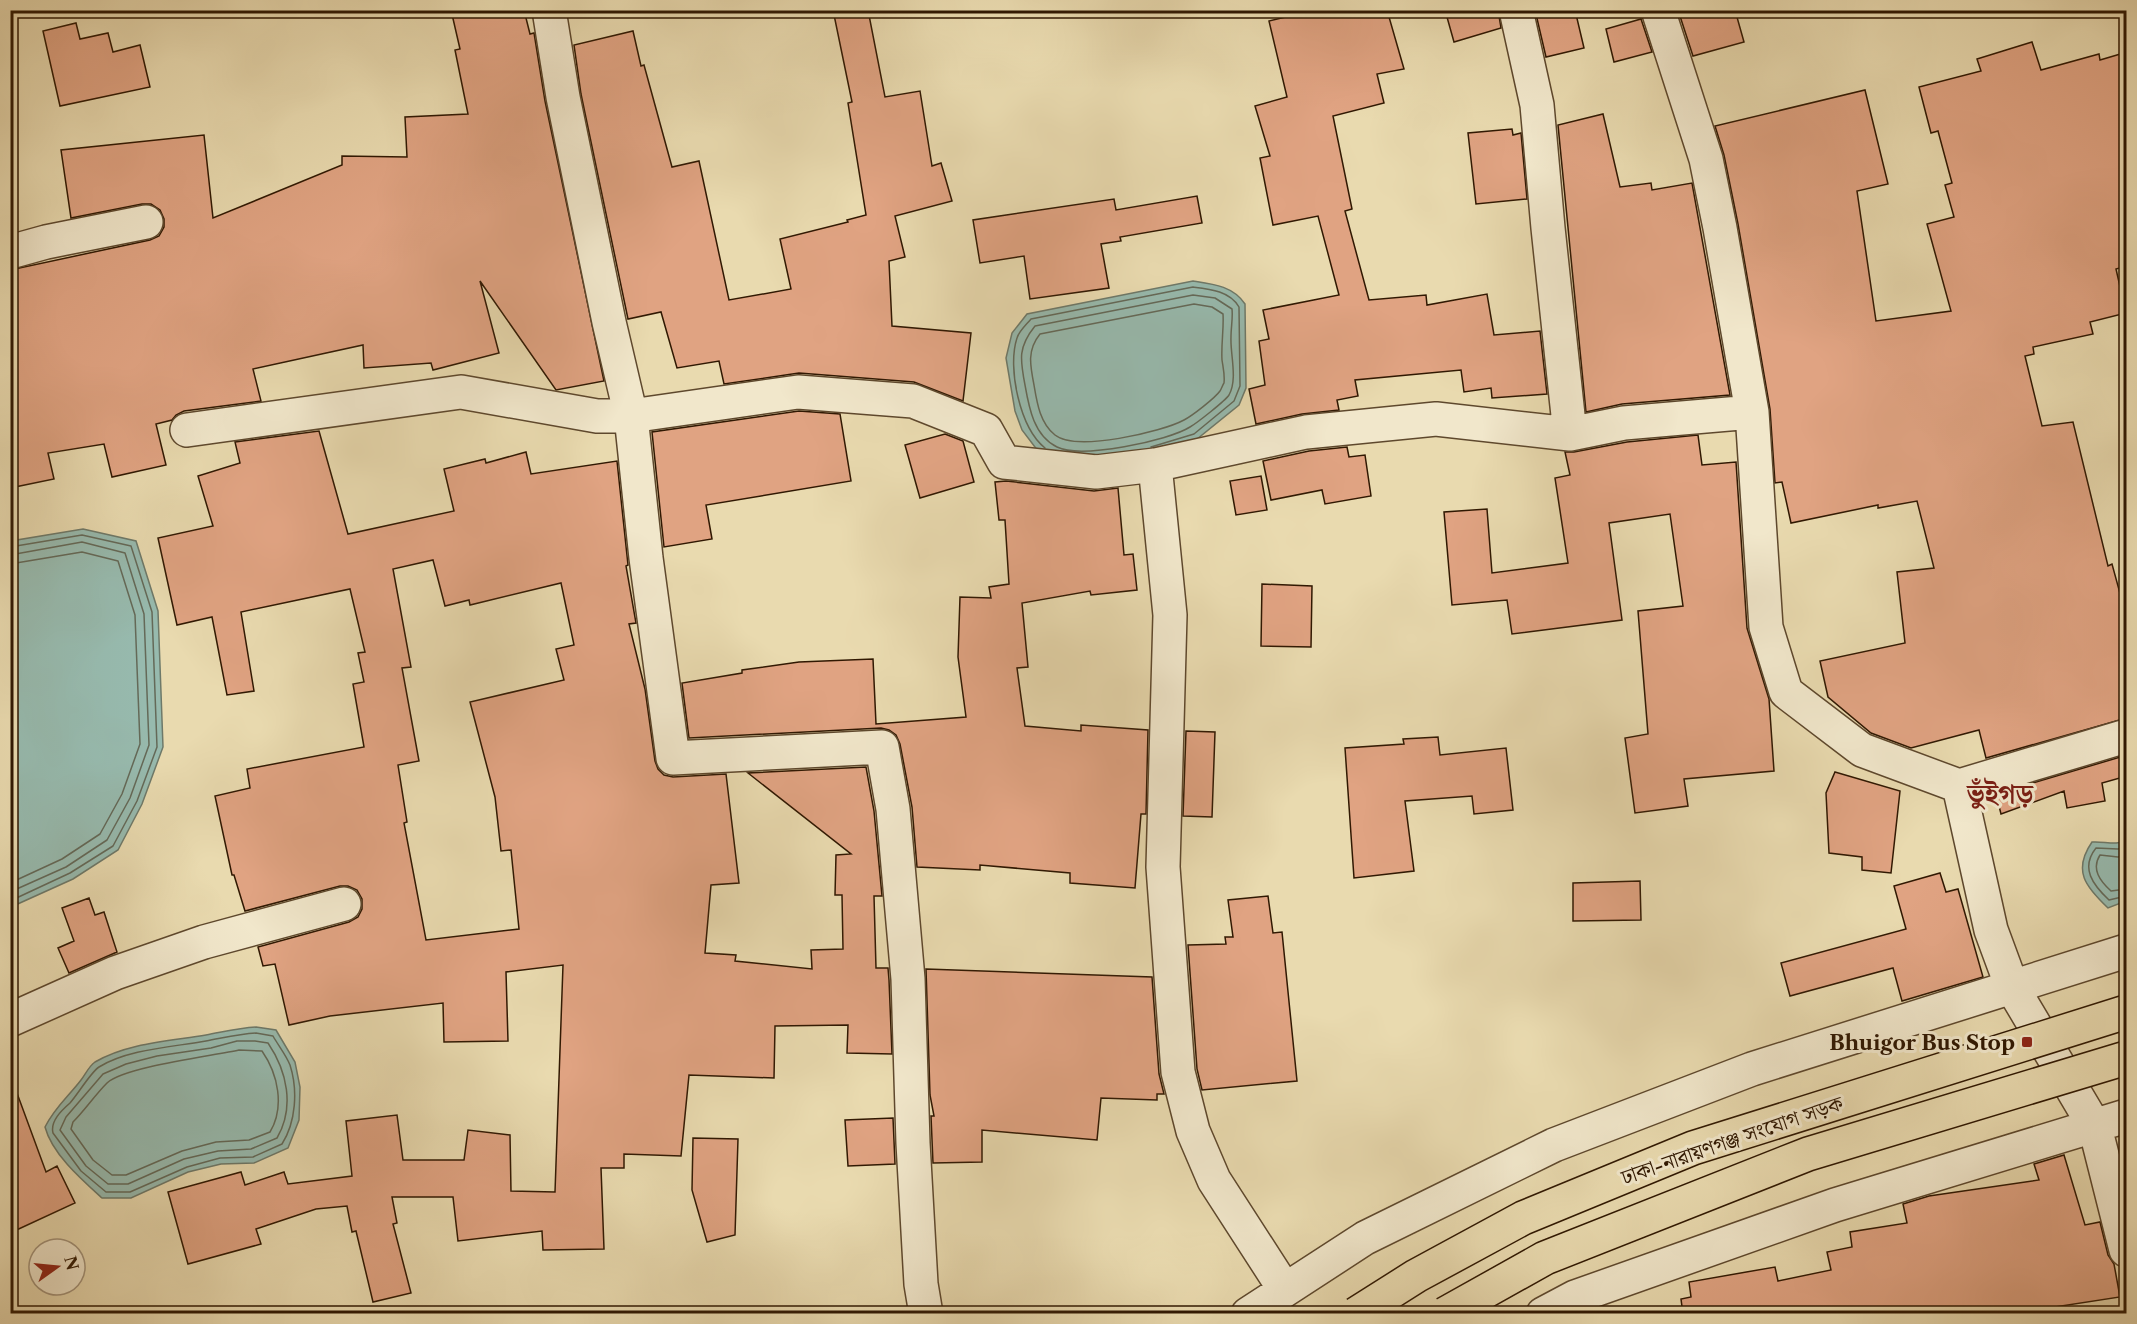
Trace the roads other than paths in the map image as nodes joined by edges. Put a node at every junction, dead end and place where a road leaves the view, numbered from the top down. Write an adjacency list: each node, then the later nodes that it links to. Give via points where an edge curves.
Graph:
1 (549, 10): 7 (street, via 565,108)
2 (1516, 10): 9 (street, via 1537,105)
3 (1658, 10): 6 (street, via 1706,159)
4 (146, 222): 5 (street)
5 (10, 252)
6 (1752, 412): 9 (street, via 1624,423); 12 (street, via 1766,627 1786,692 1862,750)
7 (631, 416): 8 (street, via 597,416 461,392); 10 (street, via 798,392 913,401 986,430 1004,462 1096,472); 23 (street, via 673,759 882,747 893,809 908,979 913,1143)
8 (187, 430)
9 (1570, 434): 10 (street, via 1436,419 1306,432)
10 (1155, 465): 22 (street, via 1170,615 1164,867 1178,1072 1193,1131 1214,1180)
11 (2127, 736): 12 (street)
12 (1959, 786): 15 (street, via 1991,930)
13 (344, 904): 17 (street, via 204,942 115,973)
14 (2127, 951): 15 (street)
15 (2012, 987): 20 (street); 22 (street, via 1752,1069 1554,1144 1365,1238)
16 (2127, 1012): 25 (main road, ঢাকা-নারায়ণগঞ্জ সংযোগ সড়ক, bridge, via 1693,1149 1523,1218 1416,1276)
17 (10, 1020)
18 (2127, 1058): 26 (main road, ঢাকা-নারায়ণগঞ্জ সংযোগ সড়ক, bridge, via 1808,1154 1545,1258)
19 (2127, 1116): 20 (street)
20 (2095, 1127): 21 (street); 27 (street, via 1835,1205 1575,1297)
21 (2127, 1250)
22 (1285, 1290): 24 (street)
23 (926, 1314)
24 (1248, 1314)
25 (1356, 1314)
26 (1445, 1314)
27 (1543, 1314)

